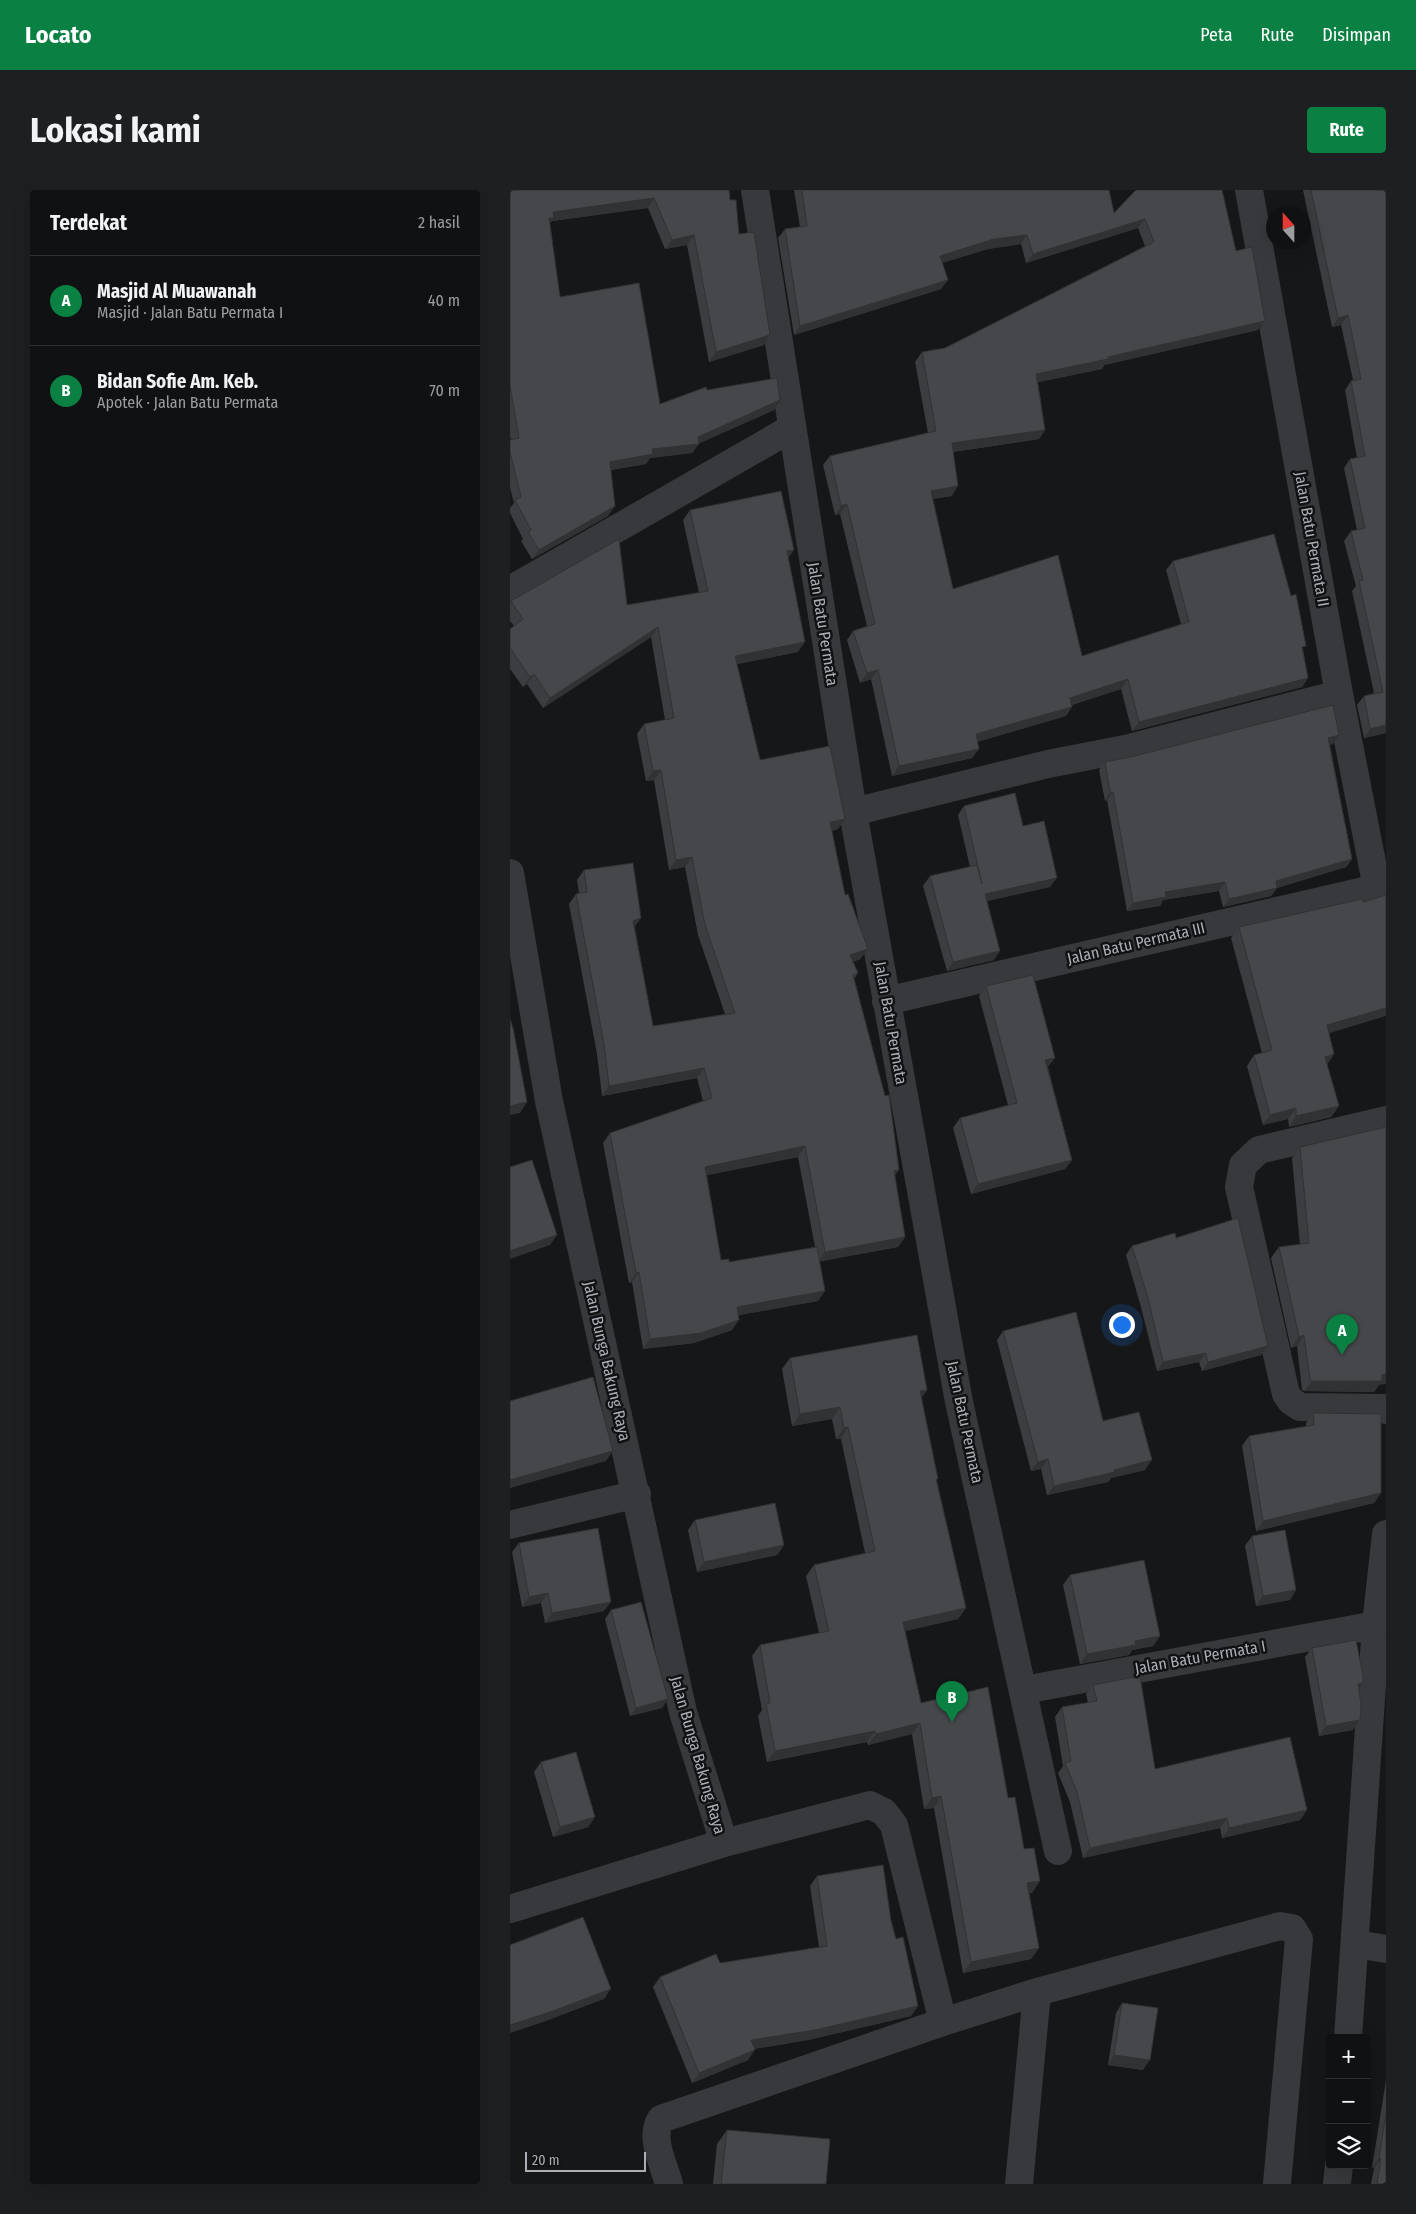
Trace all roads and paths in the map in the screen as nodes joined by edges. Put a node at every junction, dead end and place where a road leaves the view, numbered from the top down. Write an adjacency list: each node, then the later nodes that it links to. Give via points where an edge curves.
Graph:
1 (755, 190): 3 (street, Jalan Batu Permata)
2 (1249, 190): 5 (street, Jalan Batu Permata II)
3 (792, 428): 4 (street); 6 (street, Jalan Batu Permata)
4 (510, 590)
5 (1339, 694): 6 (street, via 1125,749 1048,764); 8 (street, Jalan Batu Permata II)
6 (853, 812): 9 (street, Jalan Batu Permata)
7 (510, 873): 12 (street, Jalan Bunga Bakung Raya, via 549,1101)
8 (1381, 887): 9 (street, Jalan Batu Permata III)
9 (886, 1001): 16 (street, Jalan Batu Permata, via 959,1402)
10 (1386, 1120): 11 (street, via 1259,1150 1243,1165 1239,1187 1290,1401 1300,1407)
11 (1386, 1410)
12 (637, 1494): 13 (street); 17 (street, Jalan Bunga Bakung Raya, via 683,1712)
13 (510, 1525)
14 (1386, 1534): 15 (street)
15 (1376, 1625): 16 (street, Jalan Batu Permata I); 20 (street)
16 (1024, 1690): 18 (street, Jalan Batu Permata)
17 (724, 1844): 19 (street); 23 (street, via 870,1805 884,1812 894,1825)
18 (1058, 1851)
19 (510, 1909)
20 (1354, 1944): 21 (street); 24 (street)
21 (1386, 1949)
22 (1037, 1992): 23 (street); 27 (street); 28 (street, via 1280,1926 1292,1928 1299,1939)
23 (943, 2022): 26 (street, via 661,2119 656,2127 656,2138)
24 (1348, 2034)
25 (1339, 2169): 29 (street)
26 (669, 2184)
27 (1018, 2184)
28 (1277, 2184)
29 (1338, 2184)

